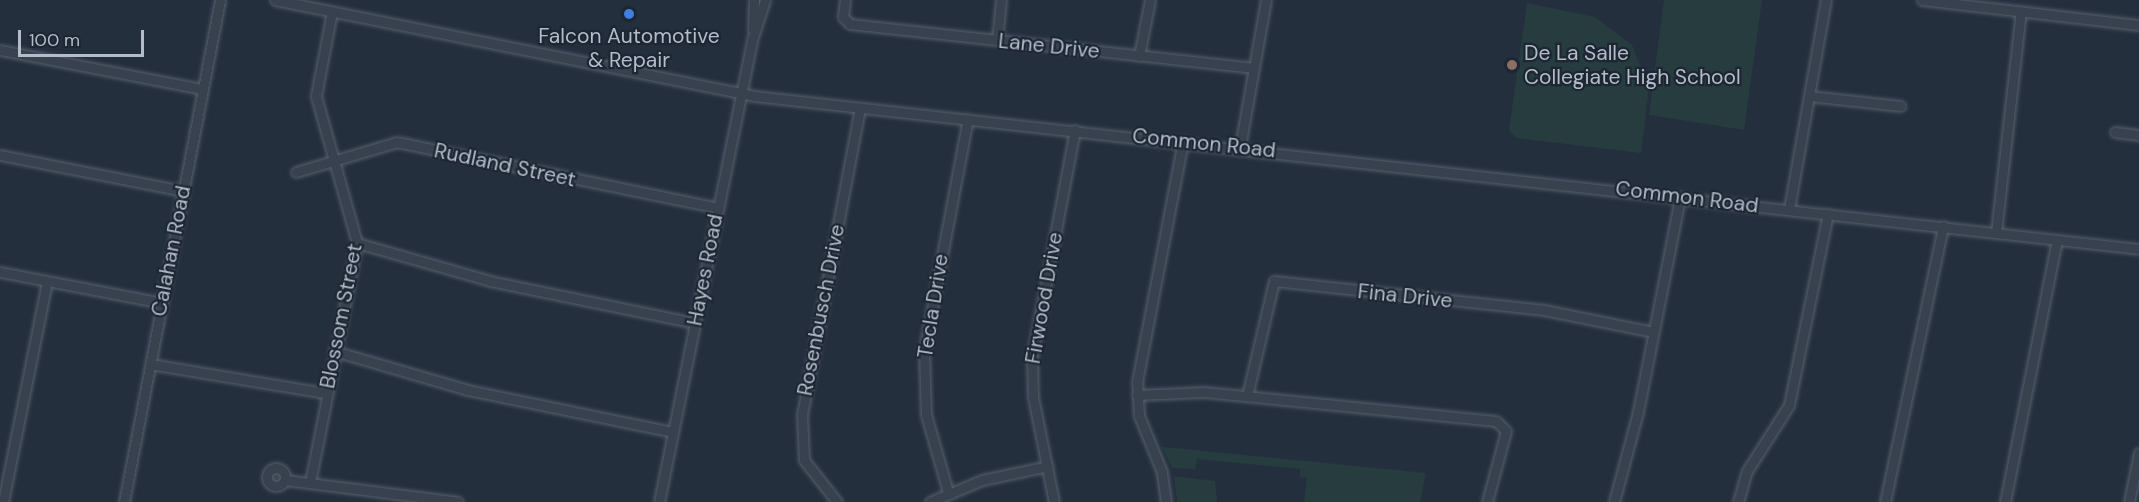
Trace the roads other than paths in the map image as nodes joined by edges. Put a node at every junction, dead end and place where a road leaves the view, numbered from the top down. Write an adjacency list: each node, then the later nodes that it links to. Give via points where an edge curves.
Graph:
1 (220, 0): 19 (street, Calahan Road)
2 (275, 0): 12 (street, Common Road)
3 (754, 0): 14 (street, Hayes Road)
4 (765, 0): 14 (street, Hayes Road)
5 (845, 0): 15 (street, Lane Drive, via 846,22)
6 (1001, 0): 15 (street)
7 (1150, 0): 17 (street)
8 (1266, 0): 18 (street)
9 (1826, 0): 21 (street)
10 (1922, 0): 11 (street)
11 (2021, 11): 13 (street); 39 (street)
12 (332, 12): 20 (street, Common Road); 31 (street, Blossom Street, via 316,96)
13 (2139, 25)
14 (753, 37): 20 (street, Hayes Road)
15 (997, 40): 17 (street, Lane Drive)
16 (0, 50): 19 (street)
17 (1139, 56): 18 (street, Lane Drive)
18 (1253, 68): 29 (street)
19 (202, 89): 33 (street, Calahan Road)
20 (741, 94): 23 (street, Common Road); 35 (street, Hayes Road)
21 (1809, 96): 22 (street); 36 (street)
22 (1900, 106)
23 (860, 107): 24 (street, Common Road); 63 (street, Rosenbusch Drive, via 802,415 804,460)
24 (968, 119): 25 (street, Common Road); 58 (street, Tecla Drive, via 924,351 926,415)
25 (1075, 130): 28 (street, Common Road); 55 (street, Firwood Drive, via 1032,357)
26 (2115, 132): 27 (street)
27 (2139, 135)
28 (1183, 141): 29 (street, Common Road); 51 (street)
29 (1240, 147): 34 (street, Common Road)
30 (0, 155): 33 (street)
31 (334, 159): 32 (street, Rudland Street); 35 (street, Rudland Street, via 398,142); 41 (street, Blossom Street)
32 (296, 172)
33 (183, 190): 45 (street, Calahan Road)
34 (1680, 197): 36 (street, Common Road); 47 (street)
35 (718, 208): 46 (street, Hayes Road)
36 (1789, 209): 37 (street, Common Road)
37 (1828, 214): 38 (street, Common Road); 69 (street, via 1789,405 1747,471)
38 (1943, 226): 39 (street, Common Road); 70 (street)
39 (1996, 233): 40 (street, Common Road)
40 (2057, 240): 42 (street, Common Road); 71 (street)
41 (357, 243): 46 (street, via 490,281); 48 (street, Blossom Street)
42 (2139, 249)
43 (0, 272): 44 (street)
44 (47, 281): 45 (street); 59 (street)
45 (162, 303): 49 (street, Calahan Road)
46 (695, 322): 53 (street, Hayes Road)
47 (1653, 332): 52 (street, Fina Drive, via 1544,310 1274,281); 68 (street)
48 (334, 351): 50 (street, Blossom Street); 53 (street, via 476,392)
49 (150, 364): 50 (street); 60 (street, Calahan Road)
50 (326, 393): 57 (street, Blossom Street)
51 (1137, 395): 52 (street, via 1185,391); 66 (street)
52 (1246, 396): 67 (street, via 1496,421 1507,427)
53 (673, 432): 62 (street, Hayes Road)
54 (2139, 453): 72 (street)
55 (1047, 466): 58 (street); 65 (street, Firwood Drive)
56 (285, 480): 57 (street)
57 (310, 483): 61 (street)
58 (948, 492): 64 (street)
59 (3, 502)
60 (123, 502)
61 (454, 502)
62 (659, 502)
63 (837, 502)
64 (930, 502)
65 (1054, 502)
66 (1166, 502)
67 (1487, 502)
68 (1614, 502)
69 (1738, 502)
70 (1885, 502)
71 (2005, 502)
72 (2129, 502)

